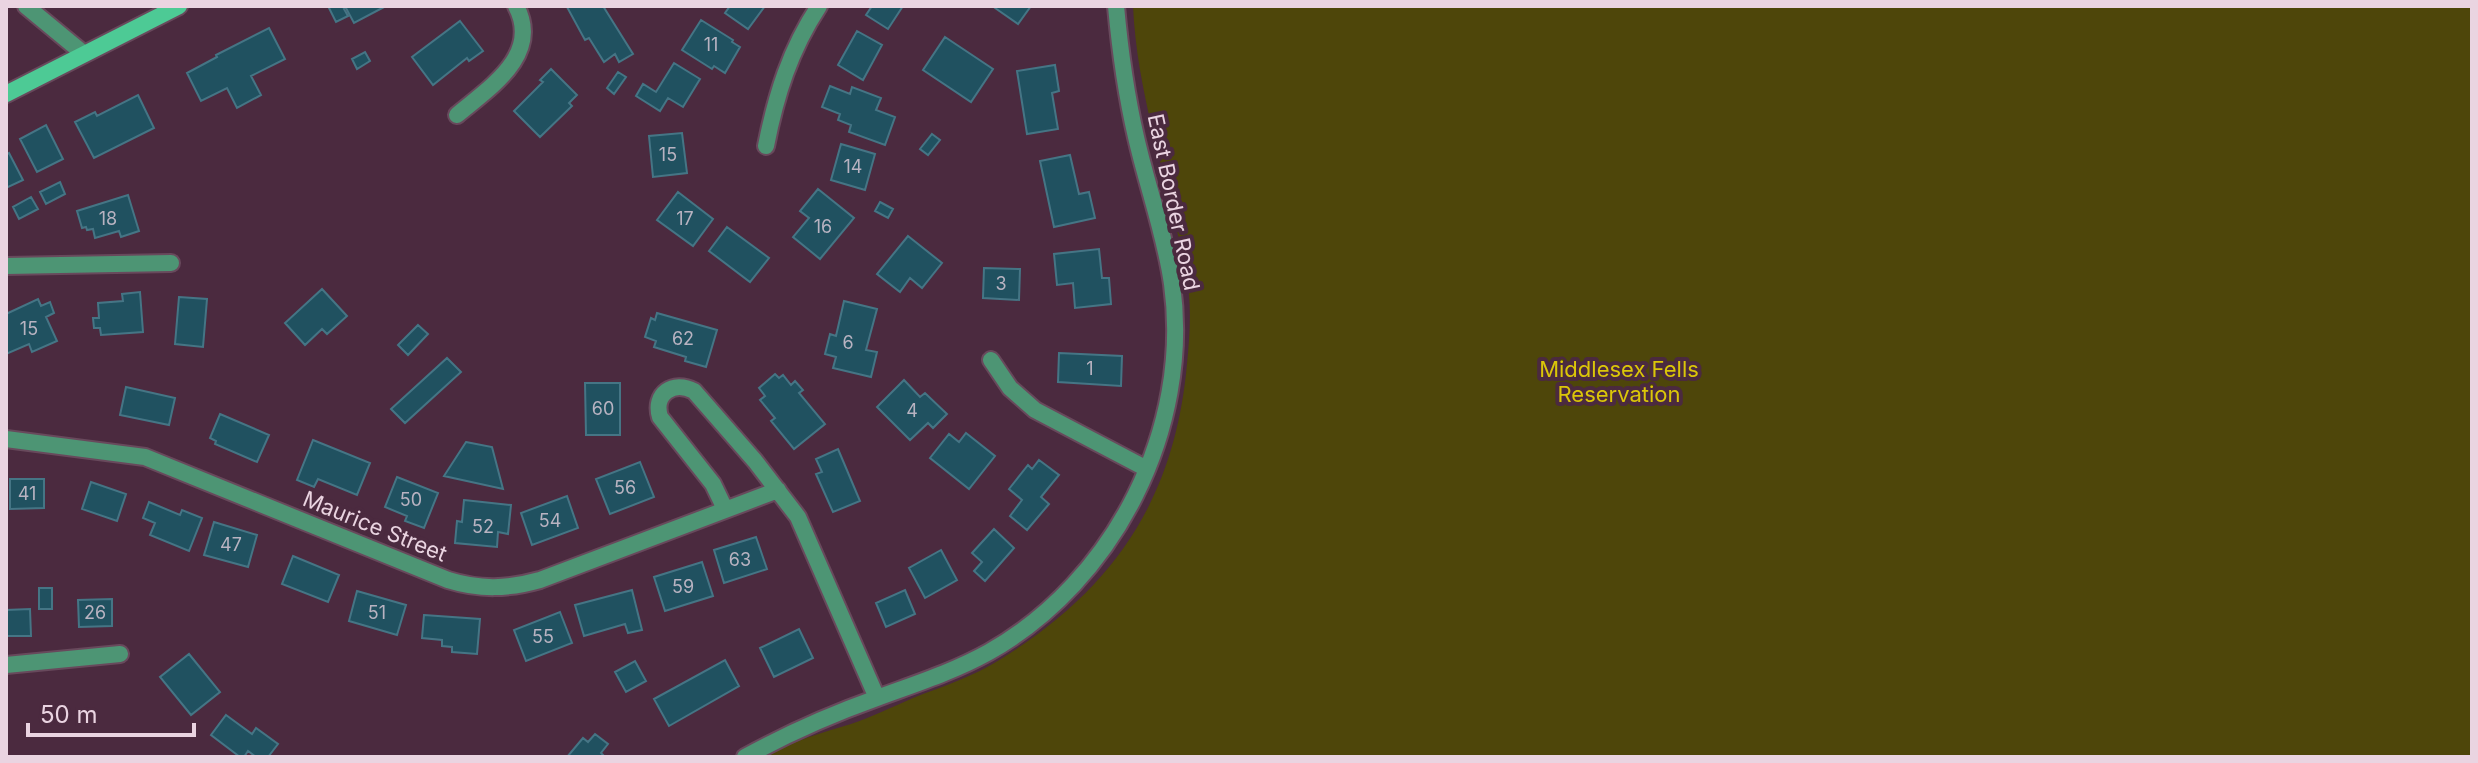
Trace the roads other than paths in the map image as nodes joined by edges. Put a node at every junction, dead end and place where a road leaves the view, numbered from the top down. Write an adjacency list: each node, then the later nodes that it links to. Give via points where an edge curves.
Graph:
1 (26, 6): 6 (street)
2 (179, 6): 6 (main road)
3 (516, 6): 8 (street, via 523,32 515,58)
4 (819, 6): 9 (street, via 783,76)
5 (1116, 6): 14 (street, East Border Road, via 1132,121 1175,314 1166,408)
6 (84, 54): 7 (main road)
7 (6, 94)
8 (457, 115)
9 (766, 146)
10 (171, 263): 11 (street)
11 (6, 266)
12 (991, 360): 14 (street, via 1010,388 1035,410)
13 (6, 439): 16 (street, Maurice Street, via 145,457 448,580 487,588 540,580)
14 (1147, 469): 19 (street, East Border Road, via 1113,535 1084,575 1044,614 972,661)
15 (778, 490): 16 (street, Maurice Street); 16 (street, via 694,391 672,387 660,400 660,417 713,484); 19 (street, via 805,530)
16 (725, 509)
17 (120, 654): 18 (street)
18 (6, 665)
19 (877, 698): 20 (street, East Border Road)
20 (745, 757)

